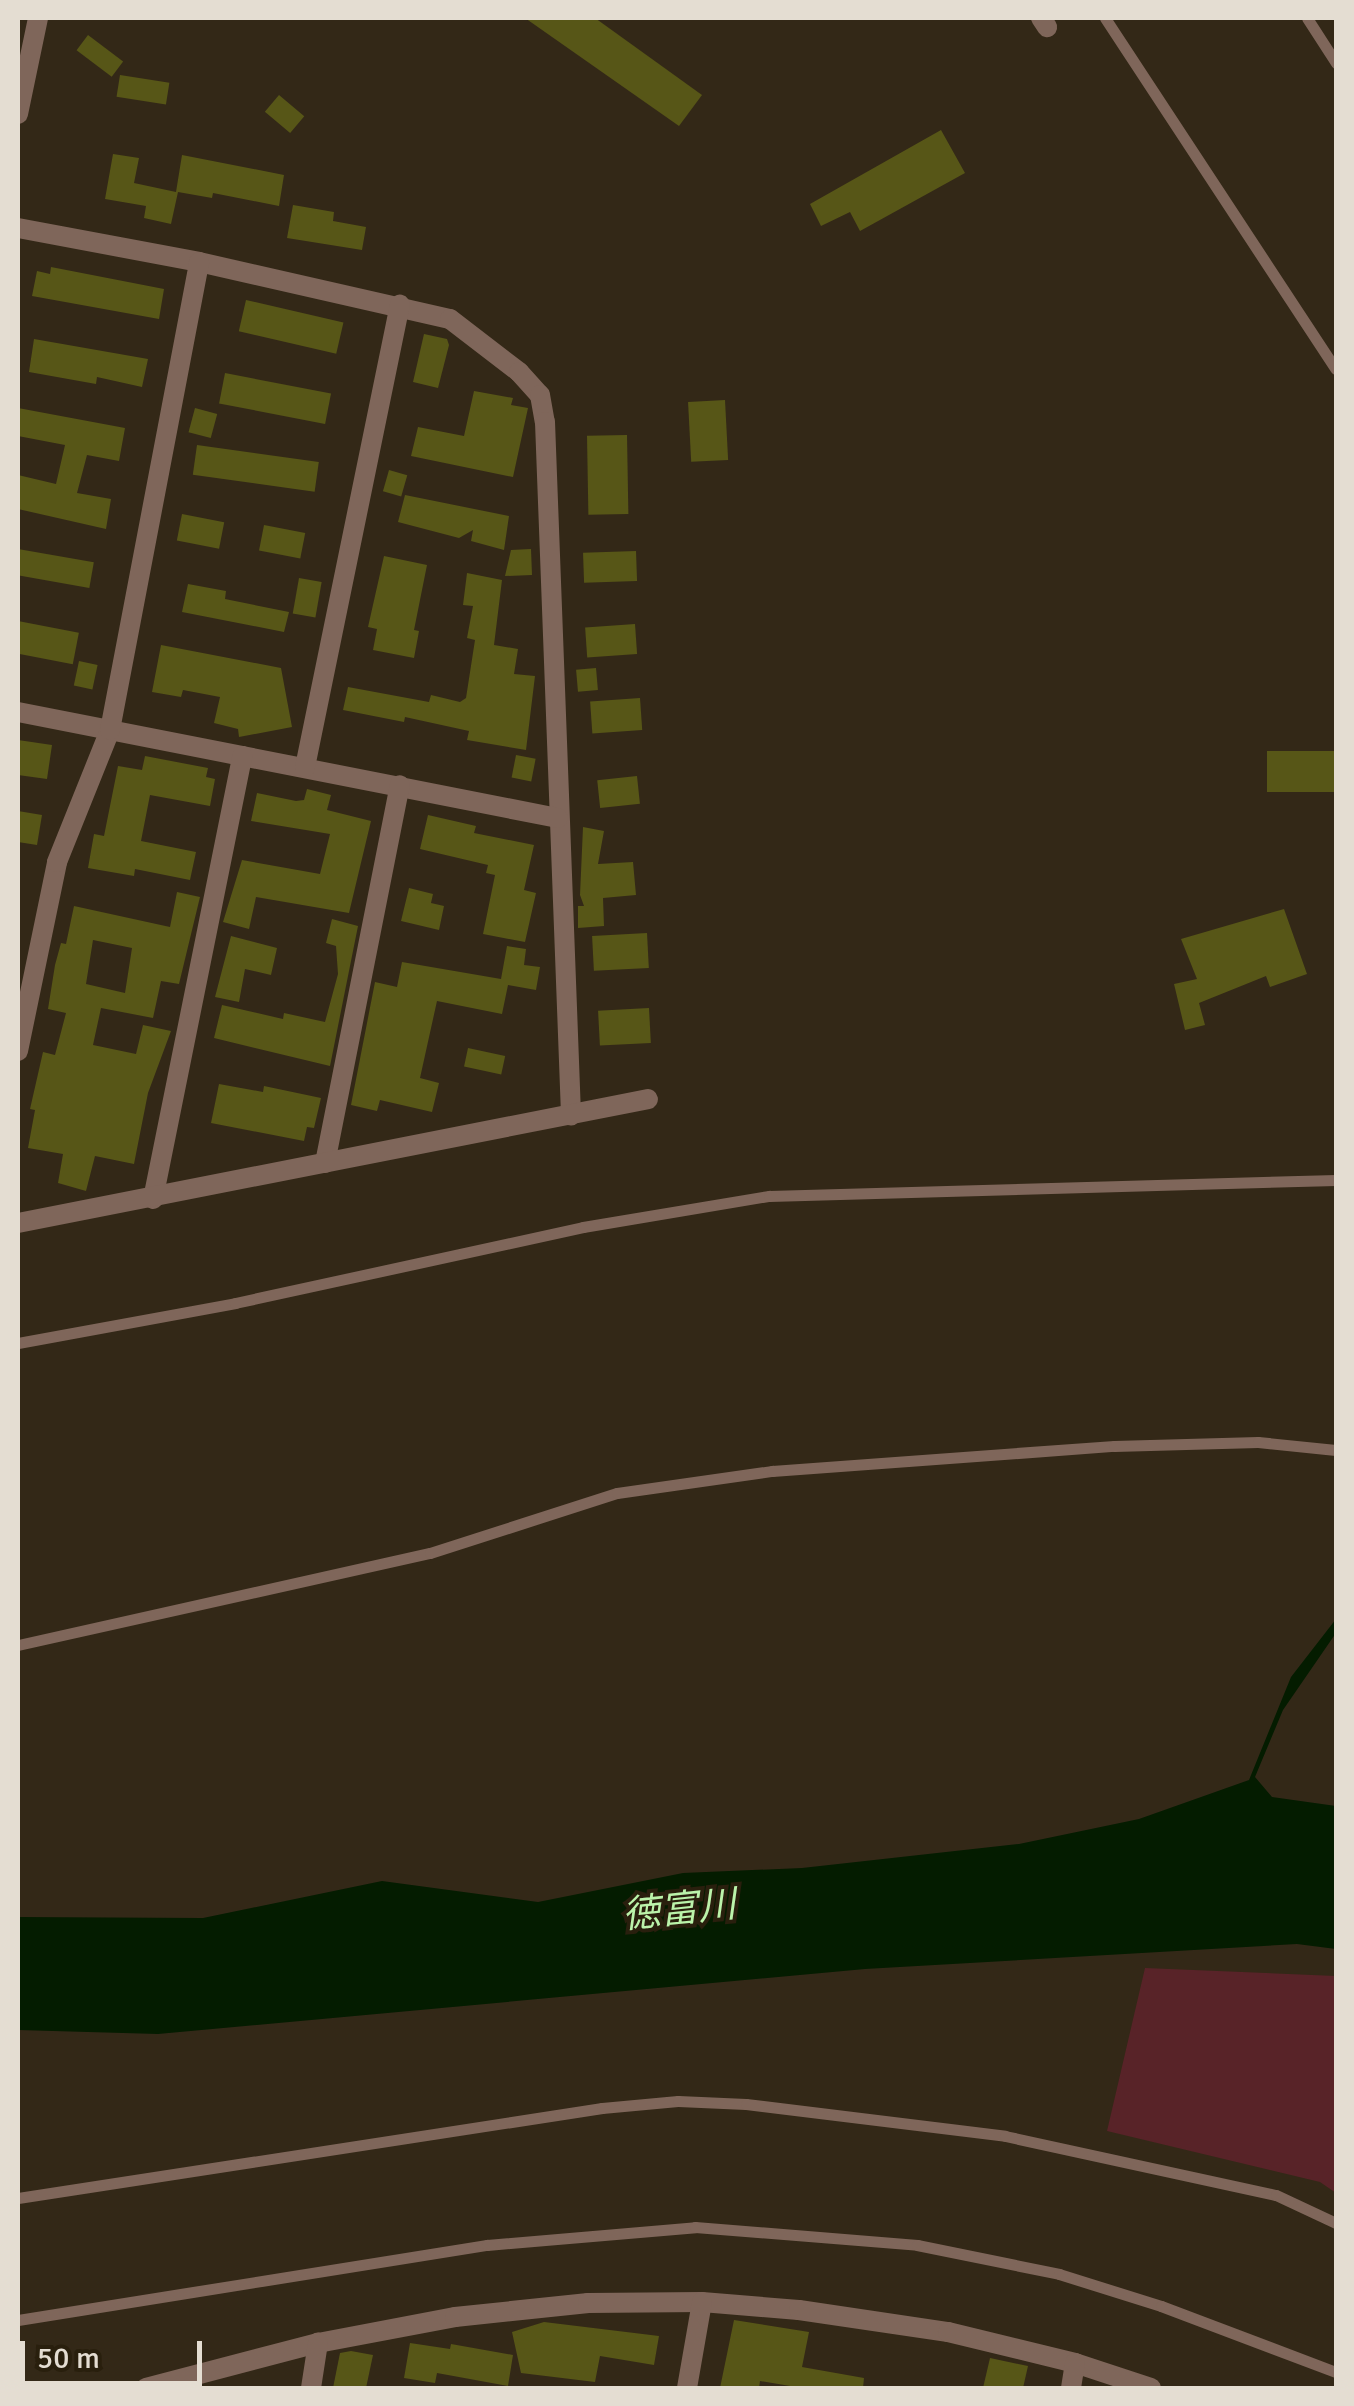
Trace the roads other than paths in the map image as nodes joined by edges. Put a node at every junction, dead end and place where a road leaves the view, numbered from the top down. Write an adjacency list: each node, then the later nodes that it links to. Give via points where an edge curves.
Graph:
1 (38, 18): 5 (street)
2 (1105, 18): 9 (lane)
3 (1307, 18): 4 (lane)
4 (1336, 63)
5 (18, 114)
6 (18, 228): 7 (street)
7 (199, 262): 8 (street); 11 (street)
8 (400, 305): 13 (street); 15 (street, via 450,319 540,395)
9 (1336, 369)
10 (18, 712): 11 (street)
11 (110, 730): 12 (street); 16 (street, via 57,862)
12 (242, 756): 13 (street); 21 (street)
13 (305, 767): 14 (street)
14 (400, 785): 15 (street); 19 (street)
15 (558, 818): 18 (street)
16 (18, 1052)
17 (648, 1100): 18 (street)
18 (571, 1116): 19 (street)
19 (325, 1163): 21 (street)
20 (1336, 1180): 23 (lane, via 769,1196 583,1227)
21 (152, 1199): 22 (street)
22 (18, 1223)
23 (18, 1343)
24 (1336, 1450): 25 (lane, via 1258,1442 1114,1446 772,1471 617,1493 430,1553)
25 (18, 1645)
26 (18, 2198): 27 (lane, via 678,2101 1005,2136 1276,2195)
27 (1336, 2223)
28 (702, 2302): 30 (street, via 588,2303 454,2317); 31 (street, via 948,2332); 35 (street)
29 (18, 2320): 32 (lane, via 487,2245 695,2227 917,2245 1058,2274)
30 (318, 2342): 33 (street); 34 (street)
31 (1075, 2364): 36 (street); 37 (street)
32 (1336, 2372)
33 (146, 2388)
34 (311, 2388)
35 (686, 2388)
36 (1071, 2388)
37 (1151, 2388)

